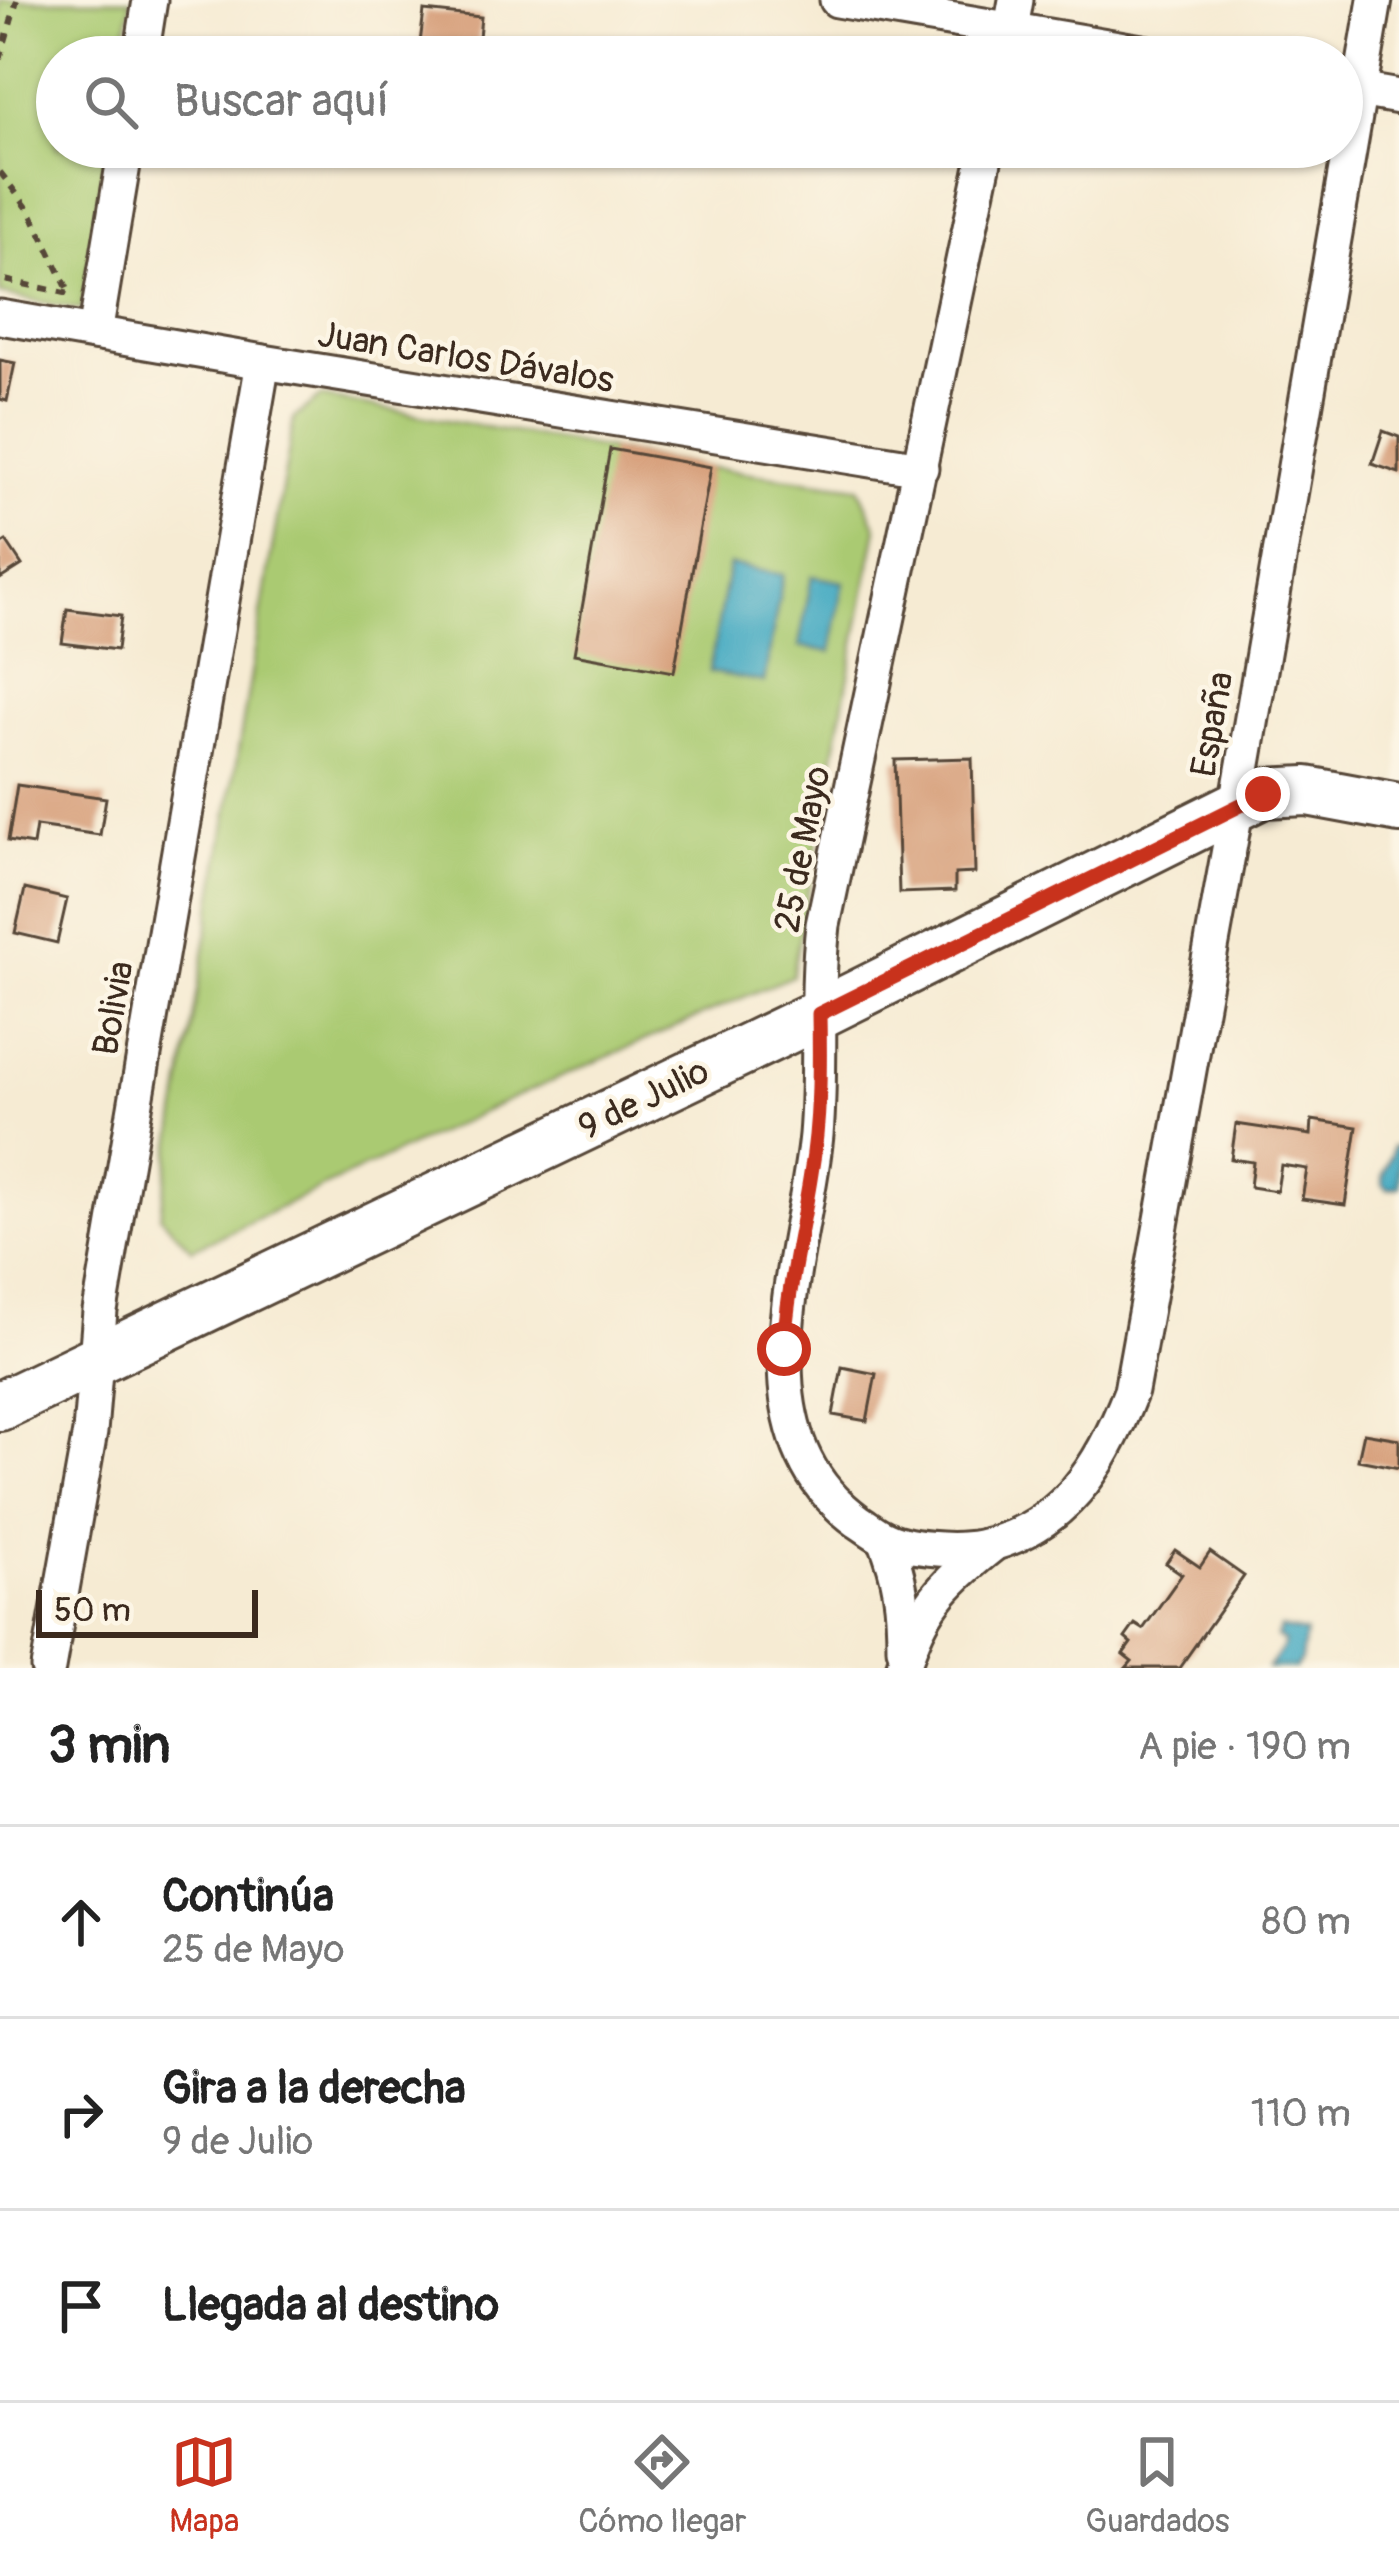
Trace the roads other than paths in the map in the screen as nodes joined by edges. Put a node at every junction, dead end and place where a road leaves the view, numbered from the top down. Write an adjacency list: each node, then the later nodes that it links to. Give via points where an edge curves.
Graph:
1 (150, 0): 5 (street)
2 (837, 0): 4 (street)
3 (1375, 0): 7 (street, España)
4 (1011, 29): 6 (street)
5 (144, 36)
6 (1051, 36)
7 (1363, 44)
8 (1363, 90): 9 (street)
9 (1399, 97)
10 (122, 168): 14 (street)
11 (983, 168): 16 (street, 25 de Mayo)
12 (1338, 168): 17 (street, España)
13 (0, 317): 14 (street, Juan Carlos Dávalos)
14 (95, 333): 15 (street, Juan Carlos Dávalos)
15 (263, 362): 16 (street, Juan Carlos Dávalos); 20 (street, Bolivia)
16 (921, 468): 19 (street, 25 de Mayo, via 823,925)
17 (1237, 805): 18 (street, 9 de Julio, via 1284,790); 19 (street, 9 de Julio); 23 (street, España, via 1131,1391 1073,1495 1052,1516)
18 (1399, 808)
19 (819, 1014): 20 (street, 9 de Julio); 22 (street, 25 de Mayo, via 812,1168 786,1318 787,1402 824,1490)
20 (94, 1362): 21 (street, 9 de Julio); 25 (street, Bolivia, via 90,1432)
21 (0, 1406)
22 (885, 1539): 23 (street, España, via 968,1550); 24 (street, España, via 904,1602)
23 (993, 1544): 24 (street, España, via 930,1604)
24 (903, 1667)
25 (48, 1668)

